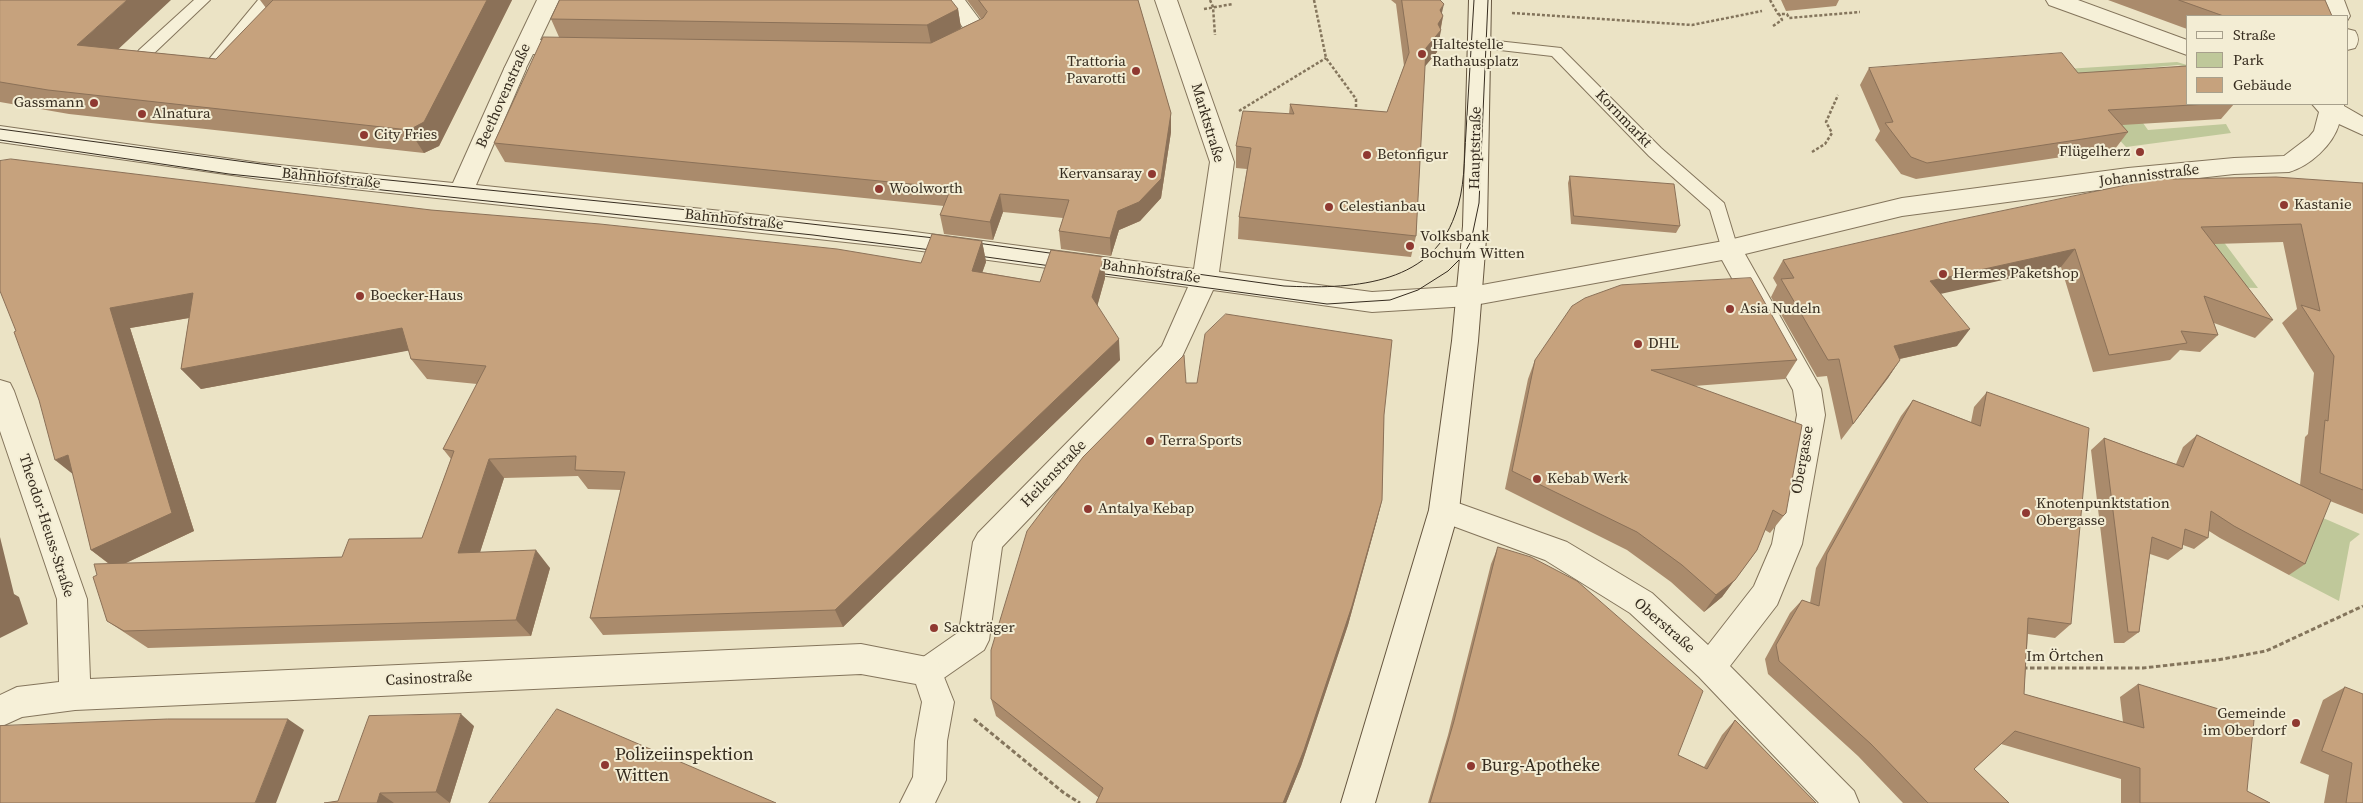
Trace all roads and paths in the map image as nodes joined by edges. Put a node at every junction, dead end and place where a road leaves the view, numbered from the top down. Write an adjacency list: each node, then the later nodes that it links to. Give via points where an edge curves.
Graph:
1 (203, 0): 22 (lane)
2 (266, 0): 24 (lane)
3 (548, 0): 18 (street, Beethovenstraße)
4 (954, 0): 21 (street, via 977,31)
5 (1166, 0): 34 (street, Marktstraße, via 1222,162)
6 (1314, 0): 23 (path)
7 (1480, 0): 17 (street, Hauptstraße)
8 (1770, 0): 13 (path)
9 (2057, 0): 20 (street)
10 (2333, 0): 15 (street)
11 (1762, 11): 14 (path, via 1692,25)
12 (1860, 12): 13 (path, via 1789,18 1787,14)
13 (1778, 14): 16 (path, via 1782,20)
14 (1532, 15)
15 (2339, 15)
16 (1774, 26)
17 (1479, 44): 33 (lane, Kornmarkt, via 1556,51 1655,152 1718,207); 35 (street, Hauptstraße, via 1475,226)
18 (525, 47): 19 (street); 32 (street, Beethovenstraße)
19 (595, 48)
20 (2186, 48)
21 (935, 53)
22 (144, 54)
23 (1326, 58): 27 (path); 28 (path, via 1356,99)
24 (215, 62)
25 (1838, 95): 31 (path, via 1826,122 1832,133 1825,144)
26 (2329, 105): 29 (street); 33 (street, Johannisstraße, via 2325,133 2317,143 2288,164 2138,176 1902,207)
27 (1239, 111)
28 (1356, 115)
29 (2363, 127)
30 (0, 134): 32 (street, Bahnhofstraße, via 260,171)
31 (1812, 152)
32 (461, 193): 34 (street, Bahnhofstraße, via 892,238)
33 (1729, 249): 35 (street, Bahnhofstraße); 39 (street, Obergasse, via 1807,389 1811,416 1786,544 1766,595)
34 (1205, 279): 35 (street, Bahnhofstraße, via 1372,302); 41 (street, Heilenstraße, via 1172,352 988,542 973,640)
35 (1468, 296): 37 (street, Hauptstraße)
36 (0, 392): 42 (street, Theodor-Heuss-Straße, via 72,599)
37 (1444, 510): 39 (street, Oberstraße, via 1556,551 1598,575 1640,603); 46 (street, Hauptstraße)
38 (2363, 606): 40 (path, Im Örtchen, via 2266,651 2217,660 2143,668)
39 (1710, 667): 47 (street, Oberstraße)
40 (2014, 668)
41 (932, 687): 42 (street, Casinostraße, via 861,659); 44 (street, via 929,780); 45 (path)
42 (75, 695): 43 (street, Casinostraße, via 17,702)
43 (0, 712)
44 (917, 803)
45 (1080, 803)
46 (1358, 803)
47 (1842, 803)

